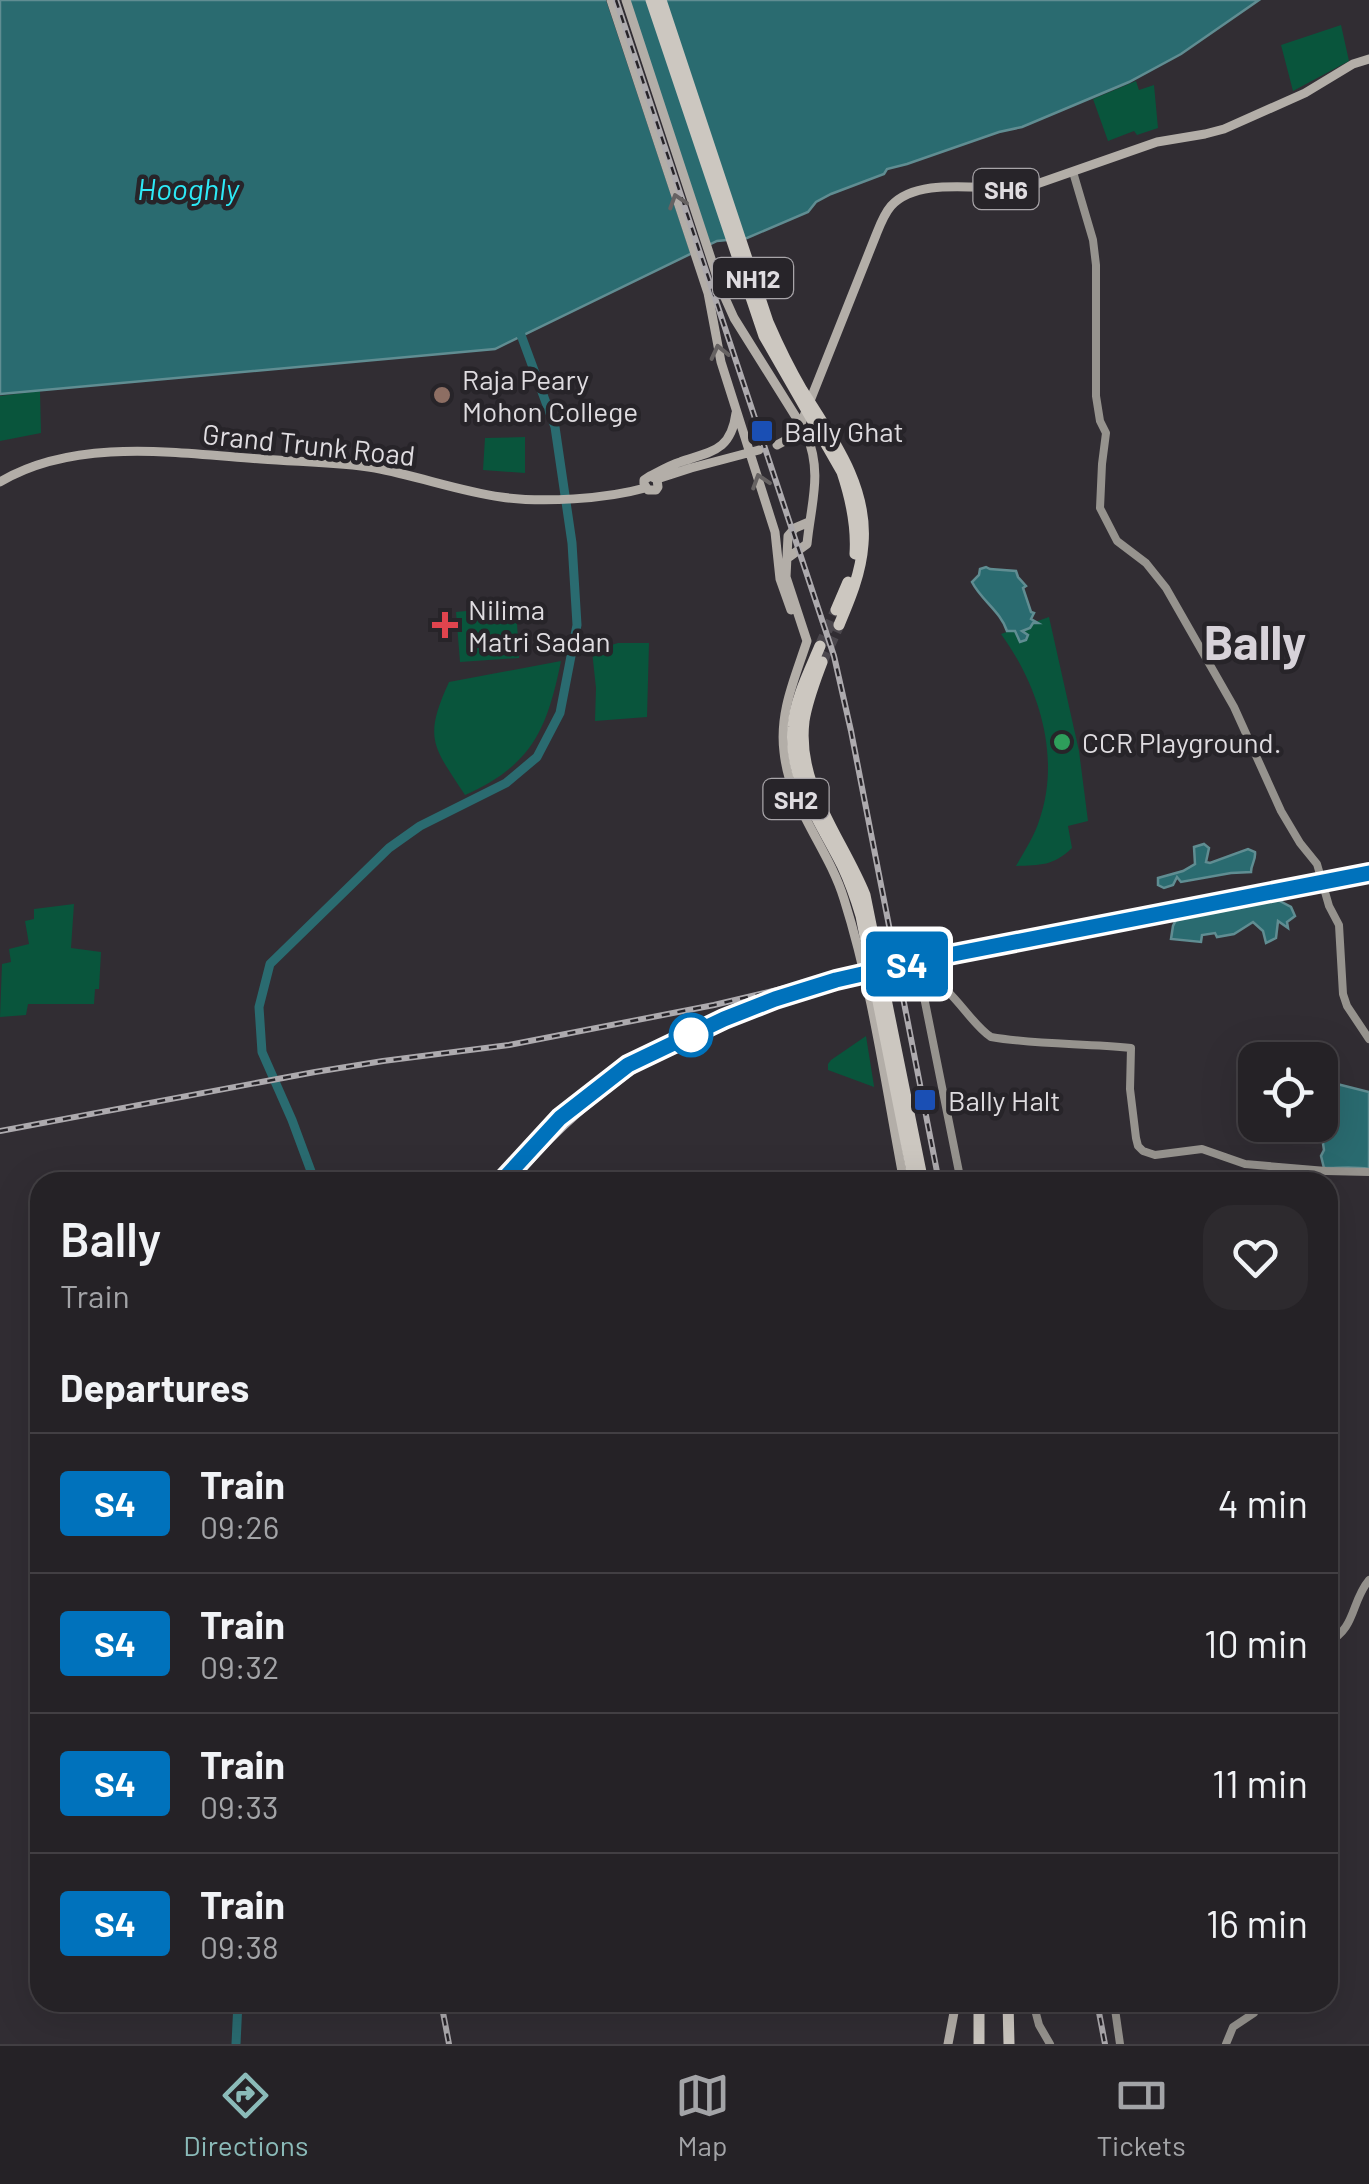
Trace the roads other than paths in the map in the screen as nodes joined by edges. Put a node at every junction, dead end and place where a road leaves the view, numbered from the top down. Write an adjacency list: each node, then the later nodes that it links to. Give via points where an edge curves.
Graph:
1 (611, 0): 7 (main road, one-way to 1, via 708,293)
2 (626, 0): 12 (main road, via 721,289 811,446 816,480)
3 (651, 0): 13 (highway, NH12, via 760,326 842,472)
4 (662, 0): 13 (highway, NH12, via 768,322 856,488)
5 (1369, 58): 6 (main road, SH6, via 1224,129 1166,140)
6 (1073, 172): 8 (main road, SH6, via 1021,188 945,187 895,202 800,426); 22 (street, via 1096,264 1096,396 1106,434 1100,508 1117,541 1166,588 1234,707 1282,811 1317,864 1339,925 1347,1006)
7 (737, 410): 10 (main road, via 722,446); 16 (main road, SH2, one-way to 7, via 782,588 775,532)
8 (778, 445)
9 (759, 450): 10 (main road, Grand Trunk Road)
10 (649, 481): 11 (main road, Grand Trunk Road, via 598,496 500,497 358,466 158,451 45,462)
11 (0, 482)
12 (809, 522): 14 (main road, via 807,544); 14 (main road, via 790,533)
13 (860, 543): 15 (highway, NH12); 17 (highway, NH12, via 856,582)
14 (788, 558): 16 (main road, SH2)
15 (836, 610)
16 (797, 618): 20 (main road, SH2, via 805,649 784,715 786,770)
17 (839, 625)
18 (820, 646): 20 (highway, via 796,708 798,776 850,884)
19 (822, 662): 20 (highway, via 804,720 805,761 865,895)
20 (865, 936): 21 (highway); 21 (main road, SH2)
21 (876, 989): 23 (main road, SH2); 24 (highway); 25 (highway)
22 (1369, 1039)
23 (903, 1172)
24 (912, 1172)
25 (922, 1172)
26 (959, 1172): 27 (street, via 925,978 991,1037 1131,1048 1130,1089 1143,1151 1155,1156 1202,1149 1245,1164)
27 (1326, 1172)
28 (1338, 1172): 29 (street)
29 (1369, 1172)
30 (1369, 1580): 31 (street)
31 (1338, 1637)
32 (954, 2012): 38 (main road)
33 (979, 2012): 39 (highway)
34 (1008, 2012): 40 (highway)
35 (1036, 2012): 41 (street)
36 (1115, 2012): 42 (street)
37 (1253, 2012): 43 (street, via 1233,2027)
38 (948, 2044)
39 (979, 2044)
40 (1009, 2044)
41 (1050, 2044)
42 (1120, 2044)
43 (1226, 2044)

